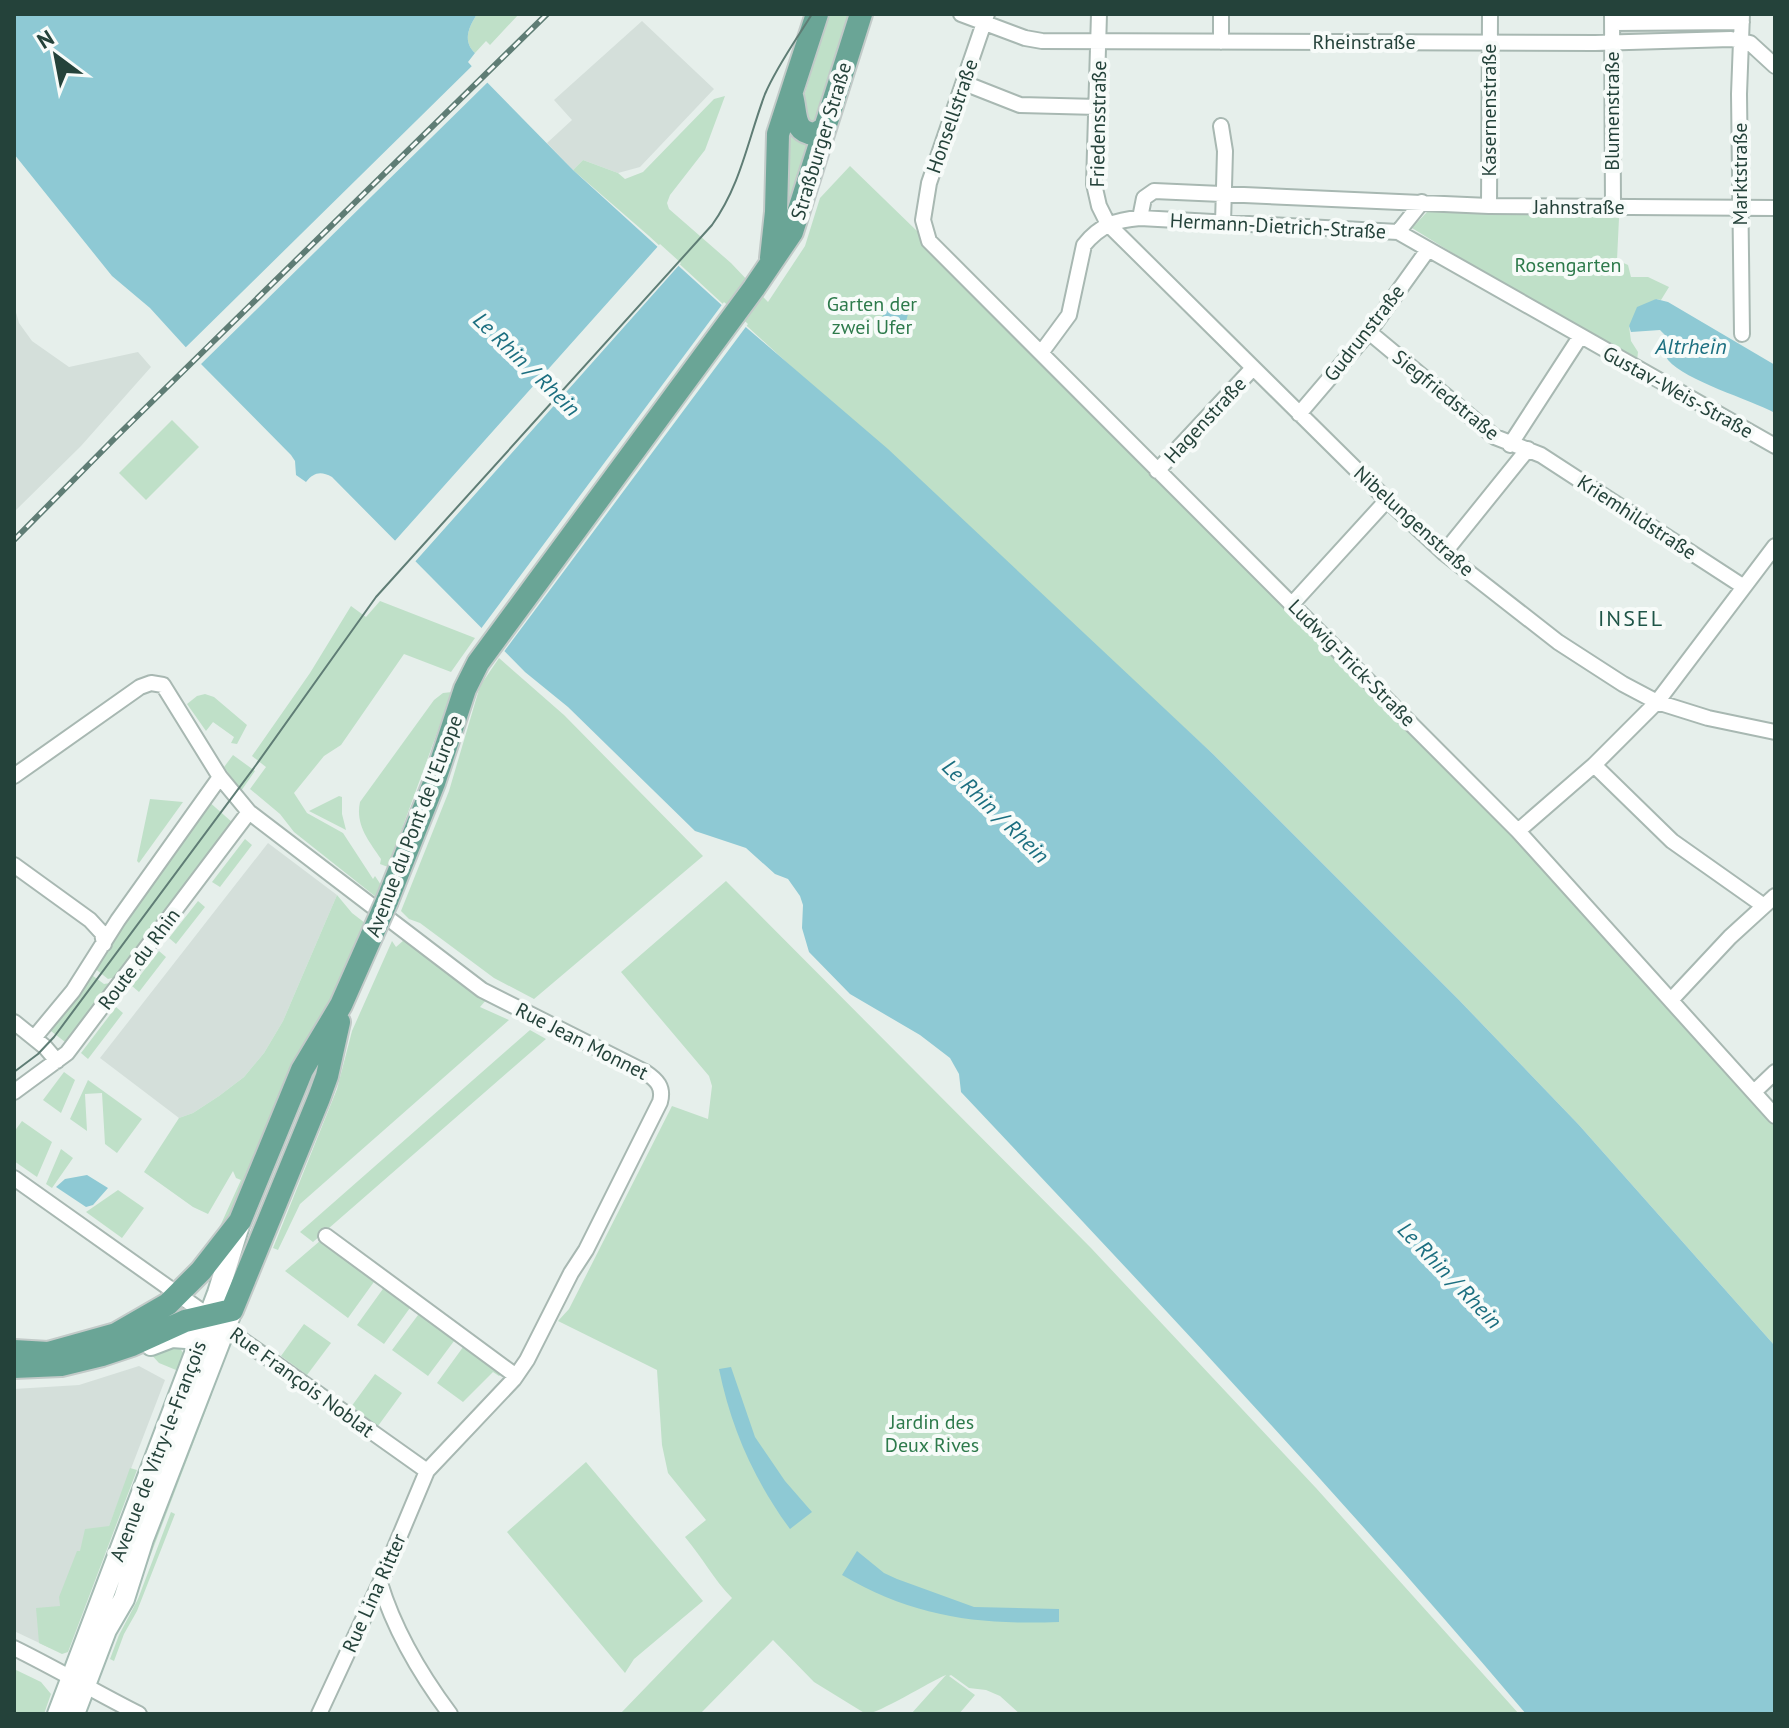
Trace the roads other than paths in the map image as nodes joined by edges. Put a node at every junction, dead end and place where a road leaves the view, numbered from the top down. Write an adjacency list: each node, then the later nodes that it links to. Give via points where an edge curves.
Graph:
1 (817, 14): 17 (main road, Straßburger Straße)
2 (861, 14): 20 (main road, Straßburger Straße)
3 (961, 14): 7 (street, Rheinstraße)
4 (1099, 14): 12 (street, Friedensstraße)
5 (1221, 14): 13 (street)
6 (1490, 14): 14 (street, Kasernenstraße)
7 (985, 18): 12 (street, Rheinstraße, via 1025,38); 16 (street, Honsellstraße)
8 (1742, 18): 9 (street); 11 (street, Marktstraße)
9 (1612, 19): 10 (street, Blumenstraße)
10 (1612, 41): 11 (street, Rheinstraße); 14 (street, Rheinstraße); 24 (street, Blumenstraße)
11 (1742, 41): 15 (street); 25 (street, Marktstraße)
12 (1099, 42): 13 (street, Rheinstraße); 18 (street, Friedensstraße)
13 (1221, 42): 14 (street, Rheinstraße)
14 (1490, 43): 23 (street, Kasernenstraße)
15 (1772, 57)
16 (964, 83): 18 (street, via 1020,105); 28 (street, Honsellstraße, via 929,183)
17 (791, 94): 20 (main road, via 800,129 815,134); 33 (main road, Straßburger Straße, via 778,134)
18 (1098, 107): 30 (street, Friedensstraße, via 1094,184)
19 (1221, 126): 21 (street)
20 (825, 128): 33 (main road, Straßburger Straße, via 792,232)
21 (1224, 194): 22 (street, Hermann-Dietrich-Straße); 27 (street, Hermann-Dietrich-Straße, via 1154,191 1144,198); 29 (street)
22 (1422, 202): 23 (street, Jahnstraße); 31 (street)
23 (1489, 206): 24 (street, Jahnstraße)
24 (1613, 207): 25 (street, Jahnstraße)
25 (1740, 208): 26 (street, Jahnstraße); 35 (street, Marktstraße)
26 (1775, 208)
27 (1140, 218): 29 (street, Hermann-Dietrich-Straße); 30 (street, Hermann-Dietrich-Straße)
28 (923, 220): 37 (street, Ludwig-Trick-Straße, via 929,241 942,257)
29 (1223, 223): 31 (street, Hermann-Dietrich-Straße)
30 (1108, 224): 37 (street, via 1084,245 1069,315); 38 (street, Nibelungenstraße)
31 (1398, 232): 32 (street, Hermann-Dietrich-Straße)
32 (1427, 251): 34 (street, Gudrunstraße); 36 (street, Hermann-Dietrich-Straße)
33 (770, 263): 44 (main road, Straßburger Straße)
34 (1369, 332): 39 (street, Gudrunstraße); 40 (street, Siegfriedstraße)
35 (1742, 334)
36 (1580, 337): 40 (street); 41 (street, Gustav-Weis-Straße)
37 (1041, 353): 43 (street, Ludwig-Trick-Straße)
38 (1253, 368): 39 (street, Nibelungenstraße); 43 (street, Hagenstraße)
39 (1299, 414): 45 (street, Nibelungenstraße)
40 (1510, 445): 42 (street, Siegfriedstraße)
41 (1775, 446)
42 (1528, 449): 47 (street); 48 (street, Kriemhildstraße)
43 (1157, 471): 49 (street, Ludwig-Trick-Straße)
44 (617, 474): 61 (main road, Avenue du Pont de l'Europe, bridge, via 465,689 434,783)
45 (1387, 500): 47 (street, Nibelungenstraße); 49 (street)
46 (1775, 546): 48 (street)
47 (1444, 553): 50 (street, Nibelungenstraße, via 1558,642)
48 (1744, 587): 50 (street)
49 (1293, 603): 56 (street, Ludwig-Trick-Straße)
50 (1657, 702): 51 (street, Nibelungenstraße); 52 (street)
51 (1775, 732)
52 (1594, 765): 56 (street); 58 (street, via 1672,841)
53 (14, 776): 54 (street, Rue Jean Monnet, via 151,683 163,685)
54 (220, 777): 55 (street, Rue Jean Monnet); 59 (street, Route du Rhin)
55 (249, 812): 64 (street, Route du Rhin); 78 (street, Rue Jean Monnet, via 458,974 645,1072 661,1088 660,1102 586,1250)
56 (1518, 831): 60 (street, Ludwig-Trick-Straße)
57 (14, 865): 59 (street, via 90,920)
58 (1770, 901): 60 (street)
59 (104, 944): 63 (street, Route du Rhin)
60 (1672, 999): 67 (street, Ludwig-Trick-Straße)
61 (341, 1005): 70 (main road, Avenue du Pont de l'Europe, via 302,1070); 73 (main road, Avenue du Pont de l'Europe, via 323,1087)
62 (14, 1022): 63 (street)
63 (34, 1038): 64 (street)
64 (57, 1061): 66 (street, Route du Rhin)
65 (1775, 1072): 67 (street)
66 (14, 1092)
67 (1754, 1092): 68 (street, Ludwig-Trick-Straße)
68 (1775, 1116)
69 (14, 1178): 72 (street, Rue François Noblat)
70 (240, 1221): 72 (main road, Avenue du Pont de l'Europe); 73 (main road, Avenue de Vitry-le-François)
71 (326, 1236): 78 (street)
72 (178, 1294): 73 (street, Rue François Noblat); 75 (main road, Avenue du Pont de l'Europe, via 157,1312 95,1342 48,1353)
73 (222, 1317): 74 (main road, Avenue de Vitry-le-François); 77 (main road, via 185,1321 102,1355); 79 (street, Rue François Noblat); 82 (main road, Avenue de Vitry-le-François, via 124,1599)
74 (200, 1339): 77 (main road, via 172,1337 93,1366); 82 (main road, Avenue de Vitry-le-François)
75 (14, 1351)
76 (14, 1367): 77 (main road)
77 (43, 1367)
78 (516, 1376): 79 (street, Rue Jean Monnet)
79 (427, 1471): 80 (street, Rue Lina Ritter)
80 (380, 1583): 86 (street, Rue Lina Ritter); 87 (street, via 421,1672)
81 (14, 1648): 82 (street)
82 (78, 1683): 83 (main road, Avenue de Vitry-le-François); 84 (main road, Avenue de Vitry-le-François); 85 (street)
83 (58, 1714)
84 (74, 1714)
85 (139, 1714)
86 (319, 1714)
87 (450, 1714)

